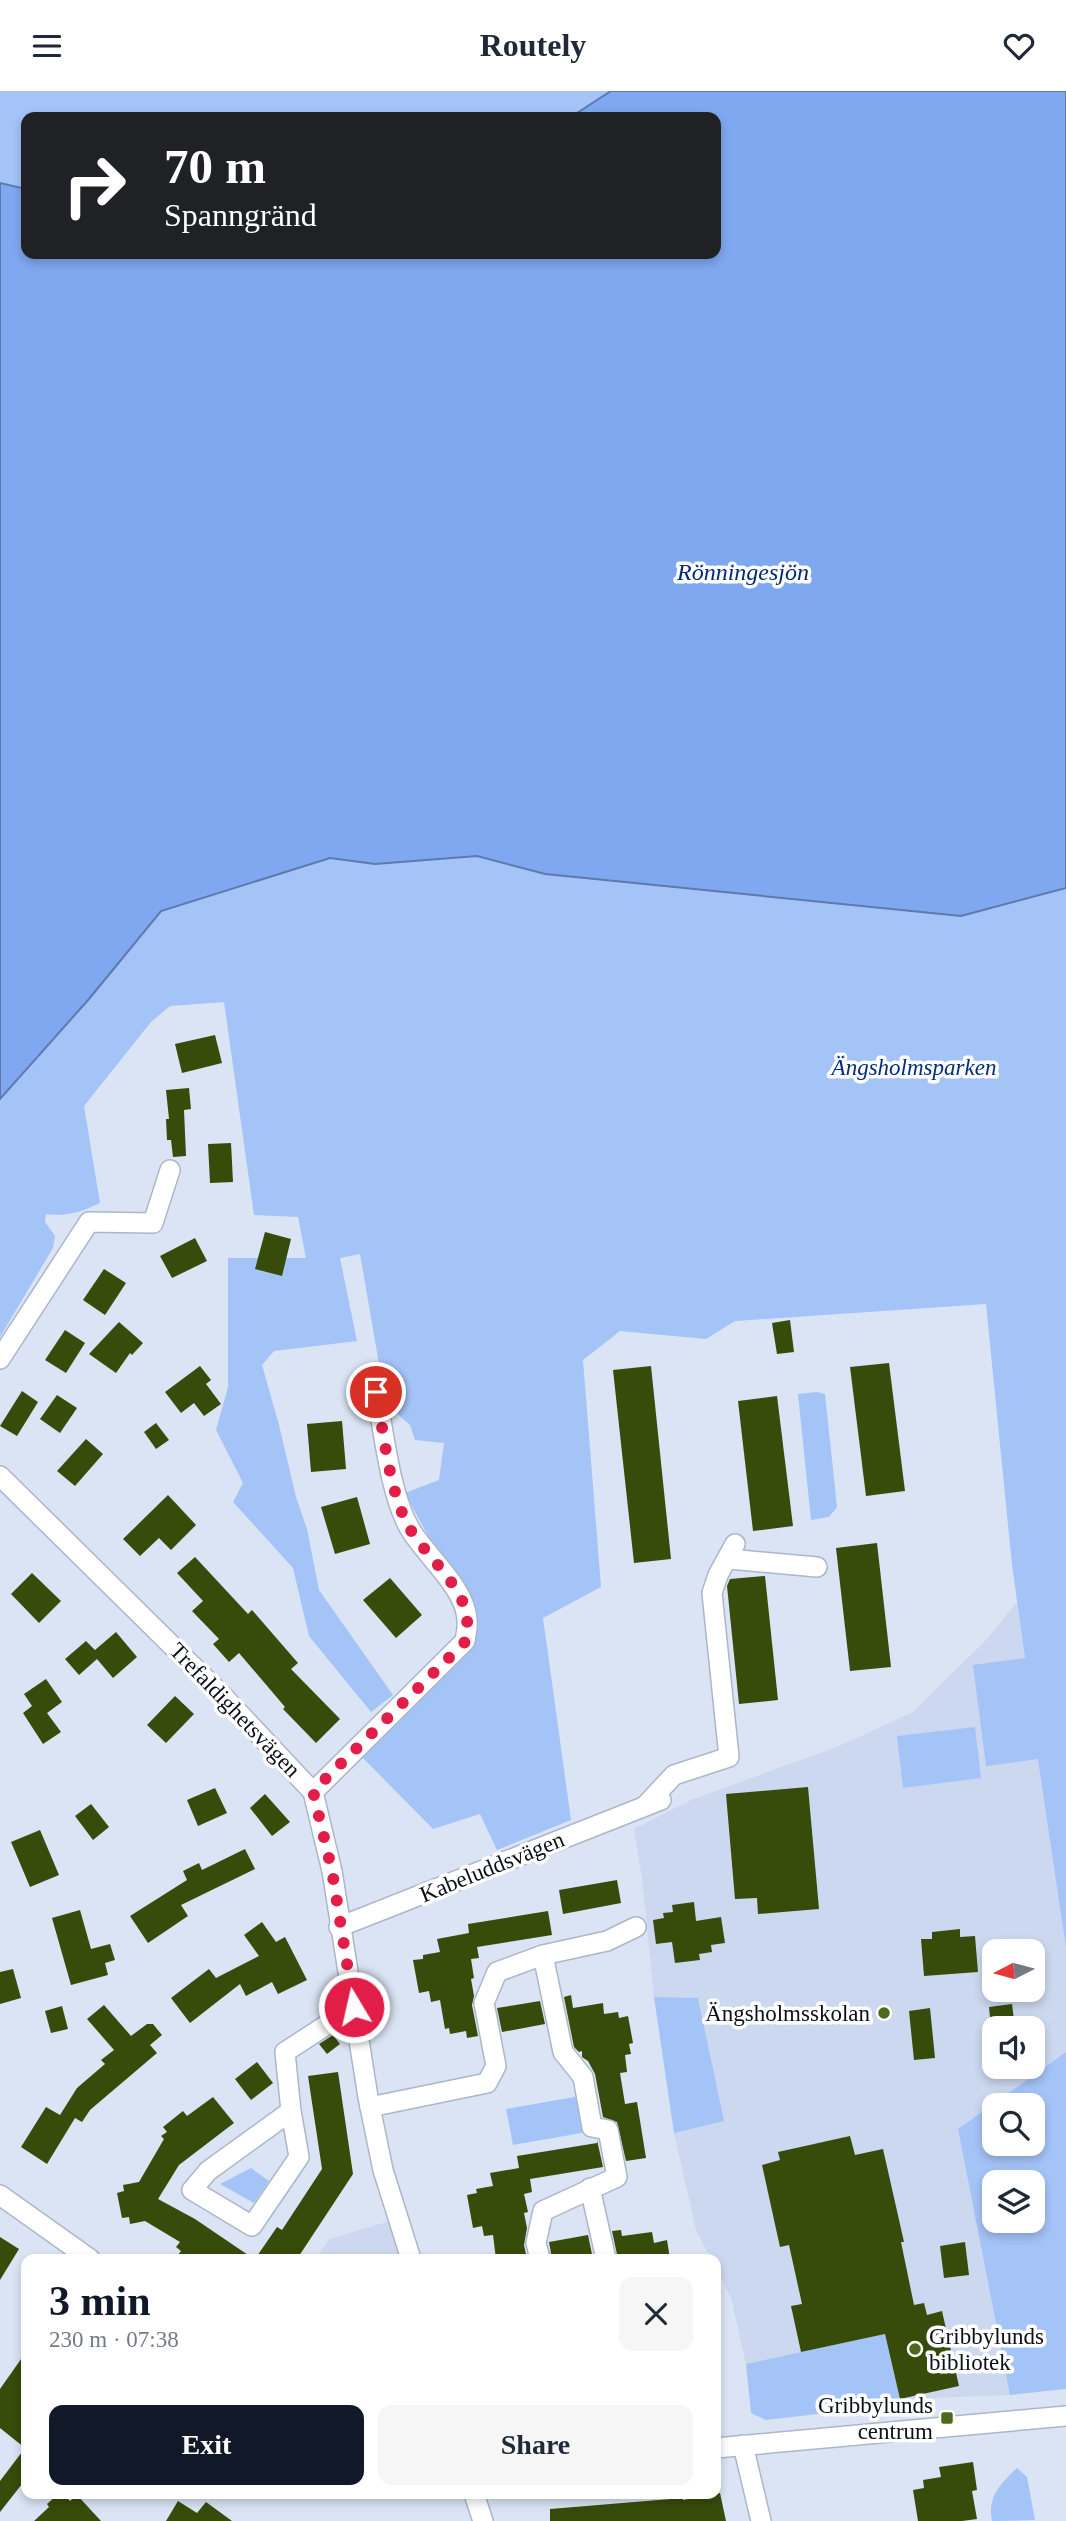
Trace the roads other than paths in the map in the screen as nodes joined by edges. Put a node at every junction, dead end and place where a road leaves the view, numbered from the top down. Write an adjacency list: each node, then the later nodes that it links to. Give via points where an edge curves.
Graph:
1 (170, 1170): 2 (street, via 153,1223 89,1222)
2 (0, 1359)
3 (376, 1392): 6 (street, via 394,1486 410,1529 458,1594 468,1617 466,1641)
4 (0, 1476): 6 (street, Trefaldighetsvägen)
5 (817, 1567): 7 (street, Kabeluddsvägen, via 732,1552 718,1575 712,1593 729,1757 674,1775 653,1803)
6 (313, 1791): 7 (street, Trefaldighetsvägen)
7 (340, 1927): 10 (street, Trefaldighetsvägen)
8 (636, 1927): 9 (street, via 607,1941)
9 (543, 1955): 11 (street, via 497,1972 484,2003 496,2066 488,2083); 13 (street, via 563,2052 583,2077 592,2127 608,2130 617,2177)
10 (354, 2007): 11 (street, Trefaldighetsvägen); 12 (street, via 285,2052)
11 (370, 2107): 16 (street, Trefaldighetsvägen, via 383,2170)
12 (291, 2111): 12 (street, via 208,2171 192,2190 252,2226 299,2157)
13 (590, 2188): 17 (street, via 543,2211 536,2243); 18 (street)
14 (0, 2195): 15 (street)
15 (83, 2254)
16 (409, 2254)
17 (539, 2254)
18 (605, 2254)
19 (1066, 2416): 20 (street)
20 (743, 2445): 21 (street); 24 (street)
21 (721, 2447)
22 (476, 2499): 23 (street)
23 (483, 2521)
24 (761, 2521)

